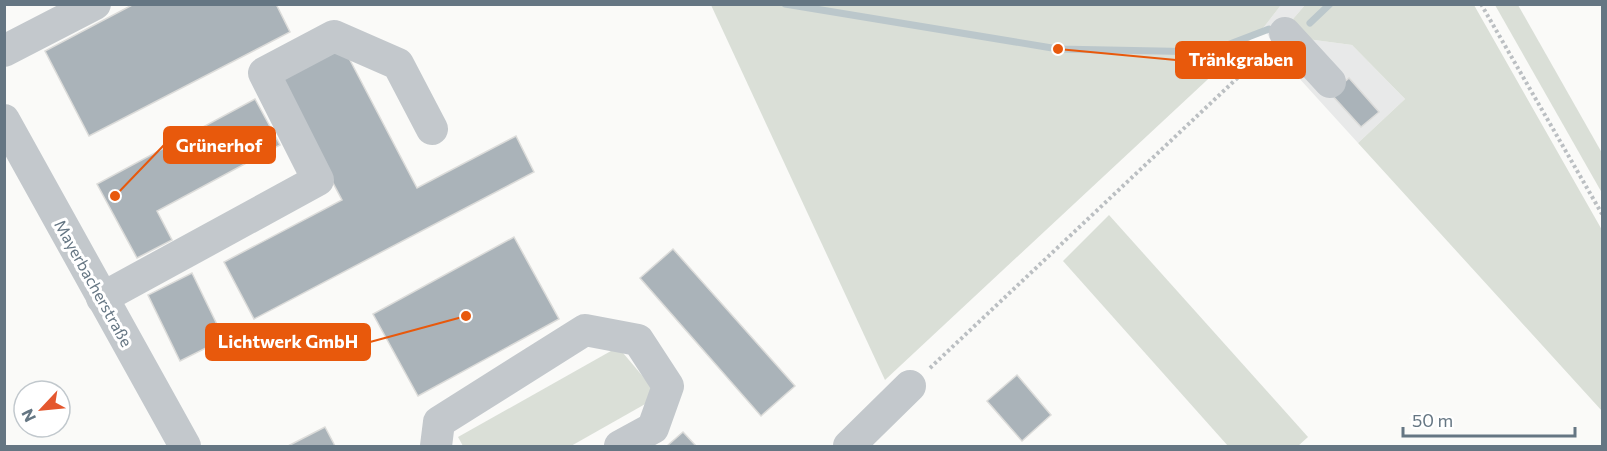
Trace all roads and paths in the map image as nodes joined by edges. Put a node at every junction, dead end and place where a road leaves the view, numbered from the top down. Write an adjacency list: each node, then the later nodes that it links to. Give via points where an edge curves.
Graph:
1 (95, 4): 4 (street)
2 (1481, 4): 8 (path)
3 (1285, 33): 5 (street); 10 (path)
4 (4, 51)
5 (1330, 82)
6 (4, 120): 9 (street, Mayerbacherstraße)
7 (432, 129): 9 (street, via 398,64 334,36 264,73 318,180)
8 (1602, 214)
9 (102, 298): 11 (street, Mayerbacherstraße)
10 (910, 386): 14 (street)
11 (184, 447)
12 (436, 447): 13 (street, via 439,422 585,330 638,340 668,386 653,428)
13 (620, 447)
14 (849, 447)

